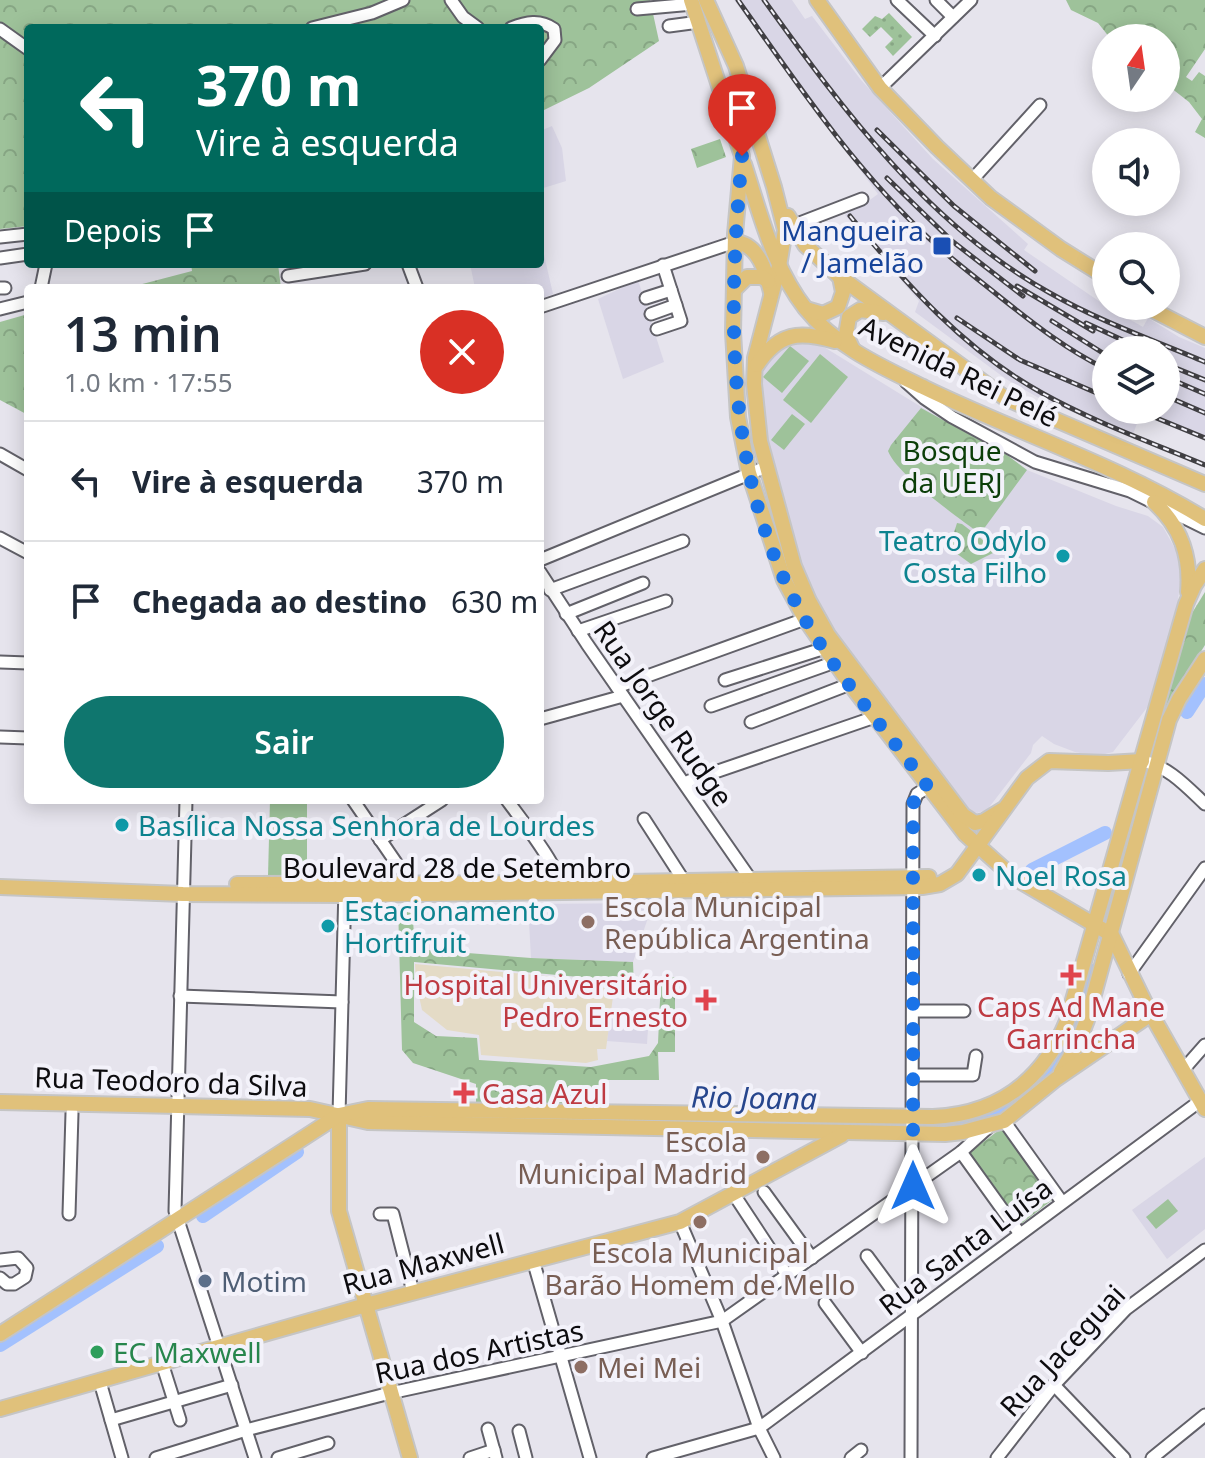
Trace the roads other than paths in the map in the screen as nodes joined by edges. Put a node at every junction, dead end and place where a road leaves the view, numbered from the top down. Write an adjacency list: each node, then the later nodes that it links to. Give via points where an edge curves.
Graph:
1 (403, 0): 11 (street)
2 (451, 0): 12 (street)
3 (817, 0): 19 (main road)
4 (897, 0): 16 (street)
5 (936, 0): 9 (street)
6 (971, 0): 9 (street)
7 (696, 1): 8 (street); 10 (main road, Avenida Rei Pelé); 23 (main road, via 736,66)
8 (637, 9)
9 (953, 17): 16 (street)
10 (699, 22): 14 (street); 21 (main road, Avenida Rei Pelé)
11 (328, 24)
12 (473, 24)
13 (544, 24): 18 (street, via 555,34)
14 (669, 26)
15 (0, 29): 17 (street)
16 (935, 36): 19 (street)
17 (24, 46)
18 (544, 56)
19 (880, 88): 22 (main road)
20 (1040, 105): 22 (street)
21 (742, 156): 28 (main road); 32 (main road, Avenida Rei Pelé)
22 (972, 180): 34 (main road)
23 (774, 187): 25 (main road, Avenida Rei Pelé); 32 (main road, via 785,230)
24 (862, 199): 25 (street)
25 (792, 226): 36 (main road, Avenida Rei Pelé)
26 (24, 234): 27 (street)
27 (0, 237)
28 (735, 242): 31 (street); 37 (main road, via 751,246); 38 (main road)
29 (24, 255): 30 (street)
30 (0, 258)
31 (663, 265): 39 (street); 44 (street)
32 (779, 266): 40 (main road); 46 (main road, Avenida Rei Pelé)
33 (339, 268): 35 (street)
34 (1092, 268)
35 (288, 276)
36 (840, 277): 46 (main road, via 838,307 823,314); 47 (main road, Avenida Rei Pelé)
37 (768, 281): 38 (main road, via 747,277); 40 (main road)
38 (735, 289): 59 (main road, via 735,383)
39 (671, 290): 41 (street); 43 (street)
40 (771, 297): 54 (main road)
41 (646, 298)
42 (24, 303): 45 (street)
43 (676, 305): 48 (street); 50 (street, via 681,322)
44 (544, 306)
45 (0, 309)
46 (805, 309): 52 (main road, Avenida Rei Pelé)
47 (888, 313): 53 (main road, via 860,310 849,317 846,335); 60 (main road, Avenida Rei Pelé, via 1005,398)
48 (651, 314)
49 (1172, 320): 51 (main road)
50 (657, 329)
51 (1205, 337)
52 (840, 342): 53 (main road, Avenida Rei Pelé); 54 (main road, via 788,337 771,347)
53 (854, 351): 55 (main road, Avenida Rei Pelé)
54 (754, 369): 57 (main road, via 756,422)
55 (900, 376): 61 (street, via 952,417 1035,462); 62 (main road, Avenida Rei Pelé, via 1151,487)
56 (0, 454): 58 (street)
57 (766, 467): 59 (street); 103 (main road, via 794,566 828,635 963,815 975,823)
58 (24, 468)
59 (749, 473): 67 (street); 76 (main road, via 773,554)
60 (1205, 484)
61 (1154, 502): 63 (street); 74 (main road, via 1183,542)
62 (1205, 519)
63 (1205, 528)
64 (0, 538): 66 (street)
65 (683, 541): 72 (street)
66 (24, 551)
67 (544, 558)
68 (1205, 569): 74 (main road)
69 (544, 579): 72 (street, Rua Jorge Rudge)
70 (1205, 581): 74 (main road)
71 (643, 583): 75 (street)
72 (550, 590): 75 (street, Rua Jorge Rudge)
73 (666, 601): 77 (street)
74 (1186, 604): 90 (main road)
75 (566, 614): 77 (street, Rua Jorge Rudge)
76 (805, 619): 78 (main road); 85 (street)
77 (578, 631): 85 (street, Rua Jorge Rudge)
78 (825, 648): 81 (main road); 83 (street)
79 (1205, 659): 95 (main road, via 1173,710)
80 (0, 662): 82 (street)
81 (835, 662): 84 (main road); 86 (street)
82 (24, 663)
83 (725, 680)
84 (850, 684): 87 (main road); 89 (street)
85 (620, 691): 88 (street); 109 (street, Rua Jorge Rudge)
86 (711, 706)
87 (875, 717): 96 (street); 97 (main road)
88 (544, 718)
89 (751, 722)
90 (1149, 729): 93 (main road); 94 (main road, via 1135,748)
91 (0, 737): 92 (street)
92 (24, 738)
93 (1142, 761): 94 (main road); 95 (street); 117 (main road)
94 (1108, 763): 103 (main road, via 1049,761 1027,778)
95 (1158, 765): 102 (street); 118 (main road)
96 (689, 781)
97 (928, 787): 106 (main road); 111 (street, via 913,804)
98 (186, 804): 115 (street)
99 (356, 804): 105 (street)
100 (436, 804): 105 (street)
101 (509, 804): 114 (street)
102 (1205, 804)
103 (1007, 807): 106 (main road)
104 (644, 819): 112 (street)
105 (380, 840): 110 (street)
106 (978, 847): 111 (main road, via 950,880); 117 (main road, via 1013,877)
107 (1205, 868): 119 (street)
108 (0, 877): 115 (main road, Boulevard 28 de Setembro)
109 (751, 880): 111 (main road, Boulevard 28 de Setembro); 112 (main road, Boulevard 28 de Setembro)
110 (410, 883): 114 (main road, Boulevard 28 de Setembro); 116 (main road, Boulevard 28 de Setembro)
111 (914, 883): 112 (main road, Boulevard 28 de Setembro); 122 (street)
112 (685, 886): 114 (main road, Boulevard 28 de Setembro)
113 (0, 887): 115 (main road, Boulevard 28 de Setembro)
114 (560, 888): 116 (main road, Boulevard 28 de Setembro)
115 (183, 889): 116 (main road, Boulevard 28 de Setembro); 120 (street)
116 (345, 889): 121 (street)
117 (1096, 925): 118 (main road); 135 (main road, via 1067,1021 1038,1071 1019,1088 977,1110)
118 (1112, 935): 119 (main road); 129 (main road, via 1087,1020)
119 (1129, 974): 124 (main road)
120 (180, 996): 121 (street); 132 (street)
121 (342, 1002): 134 (street)
122 (913, 1011): 123 (street); 128 (street)
123 (964, 1011)
124 (1151, 1014): 127 (main road); 129 (main road)
125 (1205, 1045): 127 (street)
126 (976, 1056): 128 (street, via 973,1075)
127 (1183, 1070): 131 (main road)
128 (913, 1075): 135 (street)
129 (1056, 1079): 137 (main road)
130 (0, 1102): 132 (main road, Rua Teodoro da Silva)
131 (1203, 1105): 144 (street, Rua Santa Luísa)
132 (177, 1108): 134 (main road, Rua Teodoro da Silva, via 310,1109); 147 (street)
133 (72, 1113): 145 (street)
134 (339, 1115): 136 (main road, Rua Teodoro da Silva, via 368,1122); 147 (main road); 159 (main road, via 339,1211)
135 (912, 1116): 136 (main road); 139 (street)
136 (557, 1119): 138 (main road)
137 (997, 1123): 139 (main road, via 954,1133); 140 (street); 144 (street)
138 (846, 1133): 139 (main road); 143 (main road, Rua Maxwell)
139 (913, 1134): 141 (street)
140 (961, 1152): 141 (street); 149 (street)
141 (913, 1186): 152 (street); 160 (street)
142 (764, 1192): 152 (street)
143 (733, 1193): 148 (main road, Rua Maxwell); 155 (street)
144 (1062, 1202): 149 (street, Rua Santa Luísa)
145 (69, 1214)
146 (380, 1214): 157 (street, via 393,1214)
147 (177, 1222): 162 (main road); 163 (street)
148 (680, 1222): 154 (main road, Rua Maxwell); 161 (street)
149 (1020, 1234): 160 (street, Rua Santa Luísa)
150 (1205, 1250): 169 (street, Rua Jaceguai, via 1126,1309)
151 (867, 1256): 160 (street)
152 (812, 1258): 155 (street)
153 (0, 1260): 156 (street, via 18,1258 27,1268 25,1277 14,1284)
154 (533, 1260): 157 (main road, Rua Maxwell); 165 (street)
155 (787, 1275): 161 (street)
156 (0, 1278)
157 (413, 1292): 159 (main road, Rua Maxwell)
158 (825, 1303): 164 (street)
159 (366, 1305): 163 (main road, Rua Maxwell); 170 (main road)
160 (911, 1312): 164 (street, Rua Santa Luísa); 194 (street)
161 (722, 1321): 165 (street, Rua dos Artistas); 176 (street)
162 (0, 1334)
163 (219, 1347): 166 (main road, Rua Maxwell); 168 (street)
164 (862, 1353): 176 (street, Rua Santa Luísa)
165 (562, 1358): 170 (street, Rua dos Artistas); 190 (street)
166 (162, 1363): 167 (main road, Rua Maxwell); 171 (street)
167 (100, 1382): 172 (main road, Rua Maxwell); 174 (street)
168 (232, 1385): 171 (street); 178 (street)
169 (1054, 1385): 195 (street, Rua Jaceguai); 196 (street)
170 (390, 1393): 178 (street, Rua dos Artistas); 187 (main road)
171 (174, 1402): 174 (street); 175 (street)
172 (0, 1409)
173 (1205, 1415): 197 (street)
174 (111, 1420): 183 (street)
175 (180, 1420)
176 (759, 1428): 191 (street); 192 (street)
177 (488, 1429): 182 (street)
178 (246, 1430): 184 (street, Rua dos Artistas); 185 (street)
179 (519, 1431): 189 (street)
180 (328, 1443): 186 (street)
181 (861, 1450): 193 (street)
182 (495, 1454): 188 (street)
183 (122, 1458)
184 (156, 1458)
185 (255, 1458)
186 (278, 1458)
187 (410, 1458)
188 (470, 1458)
189 (526, 1458)
190 (590, 1458)
191 (653, 1458)
192 (774, 1458)
193 (851, 1458)
194 (911, 1458)
195 (997, 1458)
196 (1124, 1458)
197 (1152, 1458)

